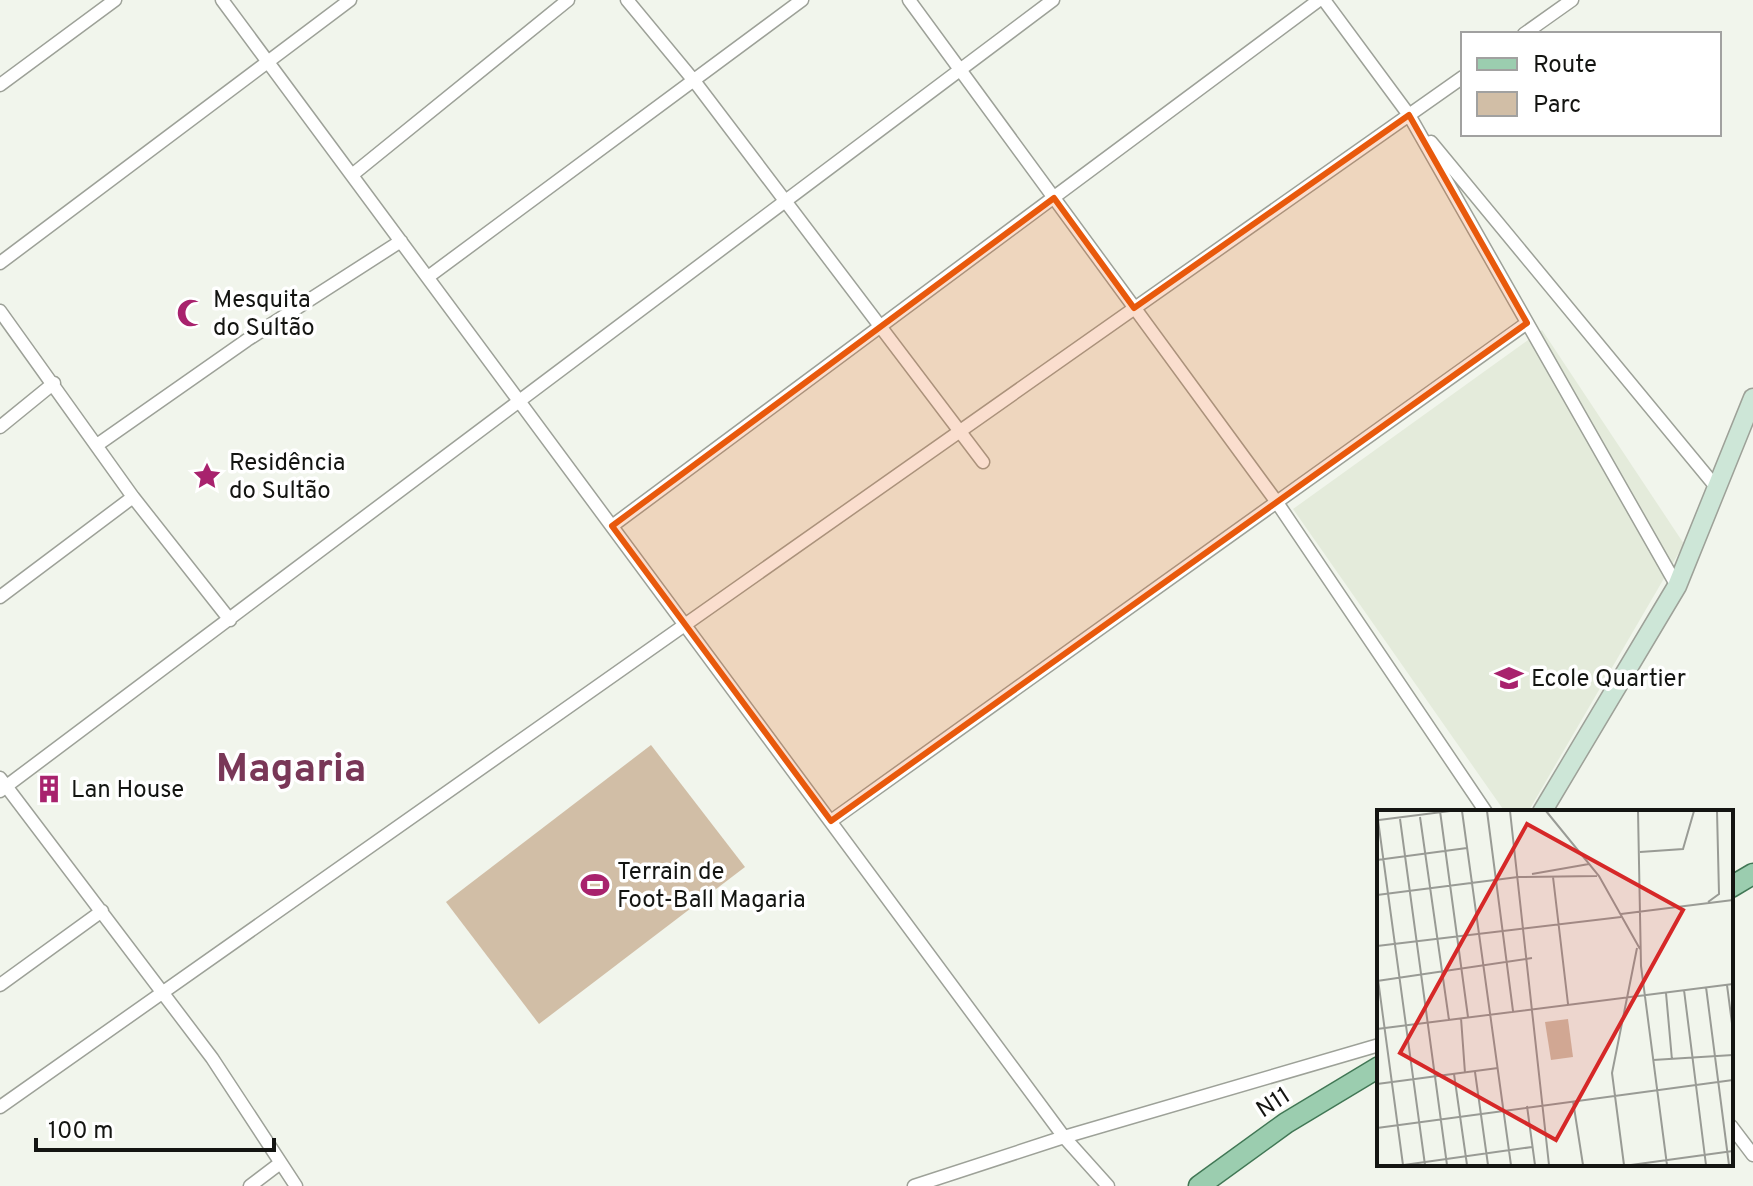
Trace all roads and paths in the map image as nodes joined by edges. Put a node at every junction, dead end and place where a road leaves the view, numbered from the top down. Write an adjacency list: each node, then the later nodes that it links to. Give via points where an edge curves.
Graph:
1 (115, 0): 16 (street)
2 (222, 0): 12 (street)
3 (350, 0): 12 (street)
4 (568, 0): 18 (street)
5 (627, 0): 15 (street)
6 (802, 0): 15 (street)
7 (909, 0): 13 (street)
8 (1053, 0): 13 (street)
9 (1322, 0): 17 (street); 19 (street)
10 (1572, 0): 11 (street)
11 (1527, 32)
12 (269, 63): 18 (street); 22 (street)
13 (960, 70): 19 (street); 20 (street)
14 (1461, 78): 17 (street)
15 (695, 82): 20 (street); 23 (street)
16 (0, 85)
17 (1409, 115): 24 (street); 26 (street); 35 (street)
18 (352, 175): 21 (street)
19 (1054, 198): 24 (street); 27 (street)
20 (785, 201): 27 (street); 30 (street)
21 (401, 241): 23 (street); 33 (street)
22 (0, 263)
23 (428, 277): 30 (street)
24 (1134, 308): 32 (street); 37 (street)
25 (0, 311): 28 (street)
26 (1527, 323): 37 (street); 39 (street)
27 (880, 327): 32 (street); 38 (street)
28 (54, 383): 31 (street); 33 (street)
29 (1753, 398): 35 (main road)
30 (519, 401): 38 (street); 41 (street)
31 (0, 427)
32 (960, 430): 34 (street); 42 (street)
33 (97, 445): 36 (street)
34 (983, 462)
35 (1716, 487): 39 (main road)
36 (133, 497): 40 (street); 41 (street)
37 (1276, 501): 44 (street); 46 (street)
38 (612, 526): 42 (street)
39 (1677, 586): 45 (main road)
40 (0, 597)
41 (230, 620): 43 (street)
42 (685, 625): 46 (street); 51 (street)
43 (2, 786): 49 (street)
44 (1485, 810)
45 (1543, 810)
46 (831, 821): 56 (street)
47 (1753, 874): 48 (main road)
48 (1733, 886)
49 (102, 911): 50 (street); 51 (street)
50 (0, 985)
51 (163, 992): 54 (street); 58 (street)
52 (1377, 1046): 56 (street)
53 (1377, 1068): 63 (main road, N11, via 1286,1123)
54 (0, 1107)
55 (1733, 1129): 57 (street)
56 (1064, 1137): 61 (street); 62 (street)
57 (1753, 1155)
58 (279, 1164): 59 (street); 60 (street)
59 (250, 1186)
60 (296, 1186)
61 (914, 1186)
62 (1108, 1186)
63 (1199, 1186)

